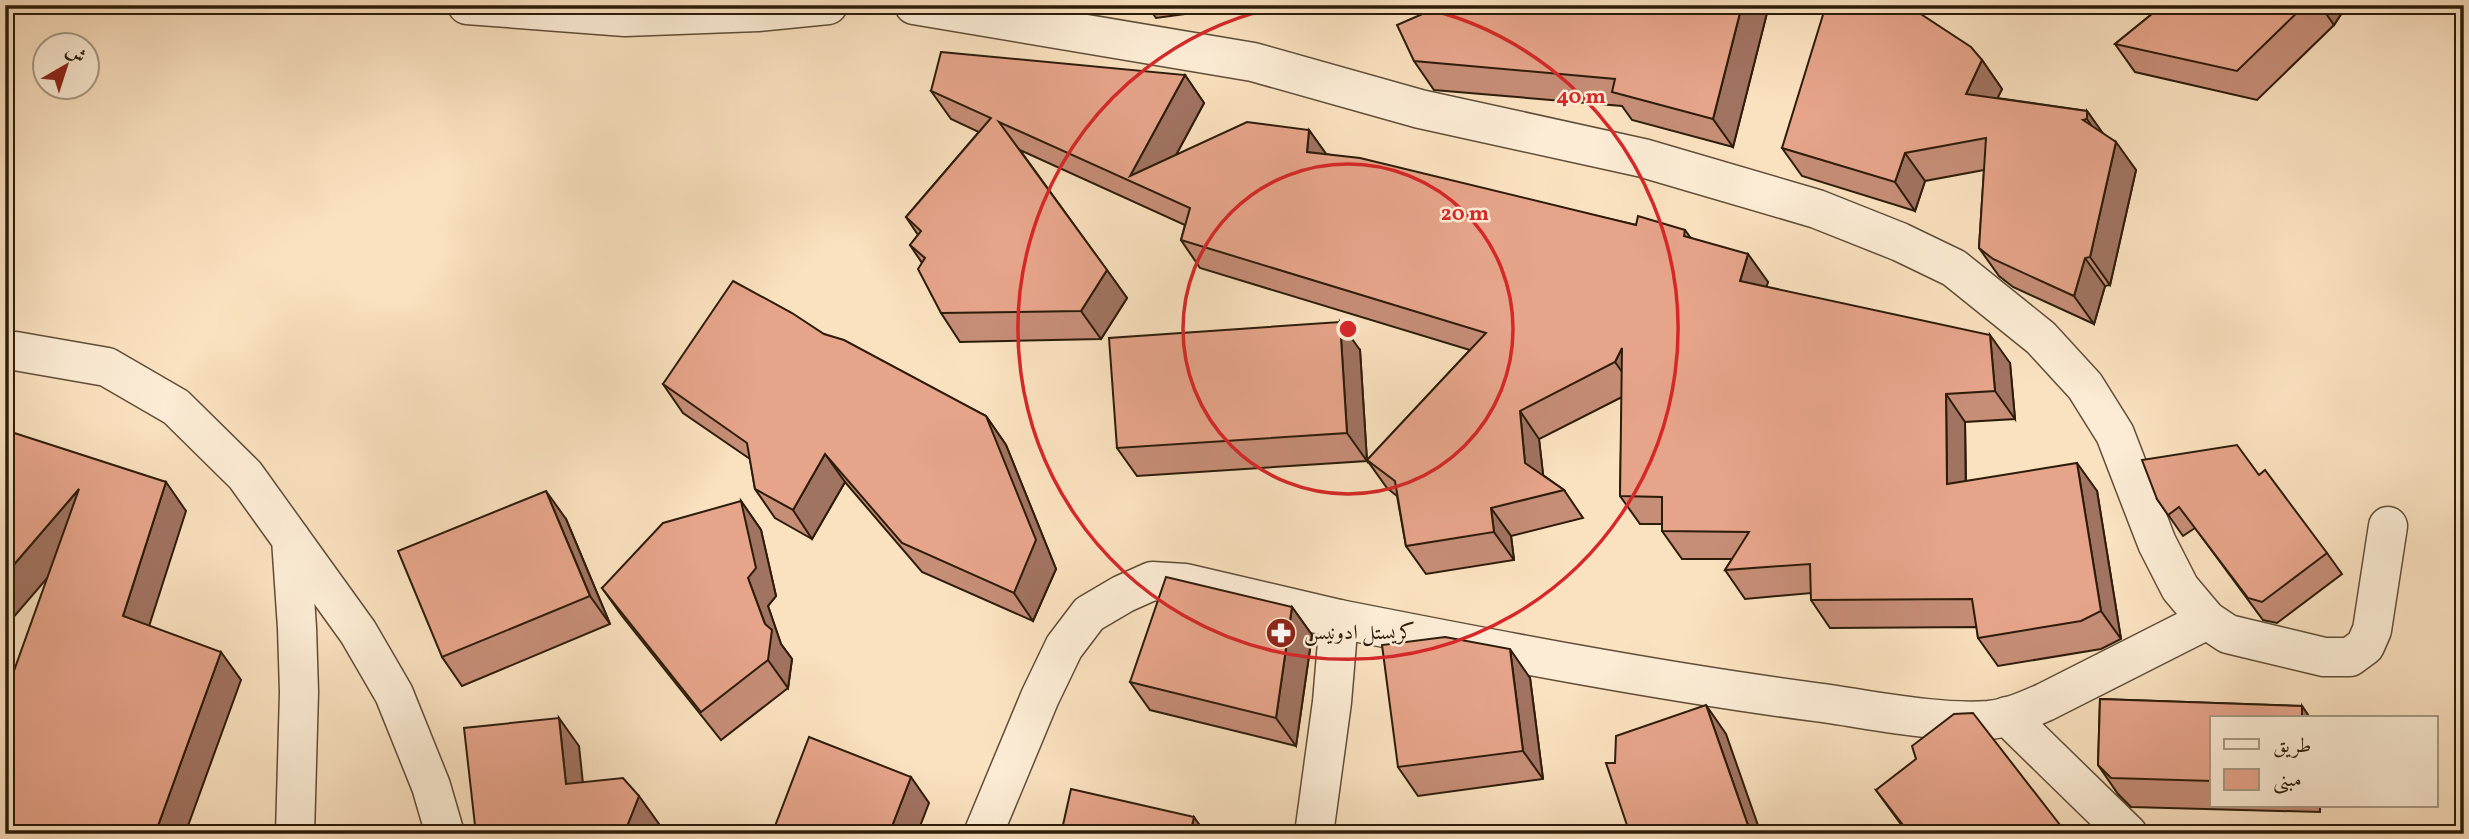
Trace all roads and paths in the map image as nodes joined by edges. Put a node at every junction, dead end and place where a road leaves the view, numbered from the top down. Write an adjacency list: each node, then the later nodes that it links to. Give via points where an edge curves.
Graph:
1 (467, 5): 2 (street, via 625,17)
2 (828, 5)
3 (914, 5): 8 (street, via 1253,62 1420,109 1643,158 1817,209 1900,242 1954,268 2041,338 2085,386 2115,434 2174,577)
4 (5, 351): 6 (street, via 107,366 176,407 245,475)
5 (2388, 526): 8 (street, via 2372,630 2365,646 2350,657 2324,657 2228,634)
6 (291, 539): 10 (street, via 299,692); 11 (street, via 358,632 394,694)
7 (1339, 619): 9 (street, via 1543,659 1776,697 1935,718); 12 (street, via 1185,583 1152,582 1089,614 1064,647); 13 (street)
8 (2207, 620): 9 (street, via 2068,691)
9 (2007, 716): 14 (street)
10 (295, 834)
11 (445, 834)
12 (983, 834)
13 (1314, 834)
14 (2128, 834)

